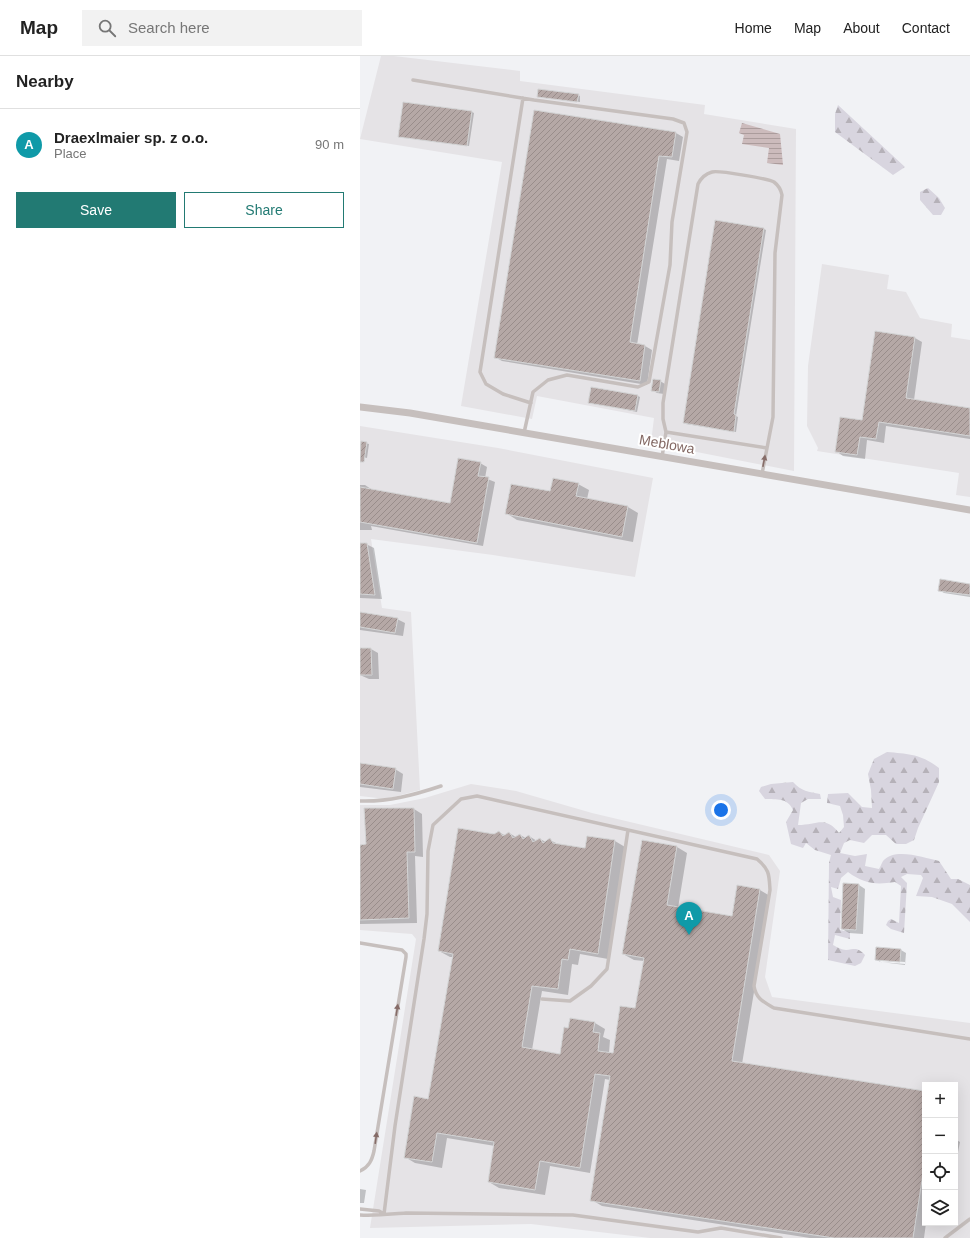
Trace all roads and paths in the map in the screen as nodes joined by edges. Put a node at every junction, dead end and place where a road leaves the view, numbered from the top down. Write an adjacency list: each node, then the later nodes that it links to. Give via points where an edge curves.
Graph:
1 (413, 80): 2 (lane)
2 (523, 98): 3 (lane, via 480,372 486,384 503,394); 3 (lane, via 673,119 684,123 687,132 672,222 670,265 648,382 638,387 567,375 548,380 533,392)
3 (531, 403): 6 (lane)
4 (360, 407): 6 (street, Meblowa)
5 (666, 432): 7 (lane); 7 (lane, via 663,403 698,184 705,175 715,172 770,180 775,183 782,195 775,253 774,408); 8 (lane)
6 (524, 433): 8 (street, Meblowa)
7 (767, 448): 9 (lane, one-way to 7)
8 (662, 457): 9 (street, Meblowa)
9 (762, 474): 10 (street, Meblowa)
10 (970, 510)
11 (441, 786): 12 (lane, via 413,795 379,801)
12 (360, 801)
13 (628, 830): 15 (lane, via 607,969 591,986 570,1000); 16 (lane, via 750,857 757,859 766,867 770,890 754,986 755,994 763,1002 774,1008); 19 (lane, via 477,796 461,799 433,825 428,852 424,939)
14 (360, 942): 17 (lane, one-way to 14, via 372,1161 406,957 402,950)
15 (542, 999)
16 (970, 1038)
17 (360, 1171)
18 (360, 1209): 19 (lane)
19 (384, 1214): 20 (lane); 22 (lane, via 573,1215 698,1232 721,1228)
20 (360, 1215)
21 (970, 1219): 23 (lane)
22 (780, 1238)
23 (945, 1238)

